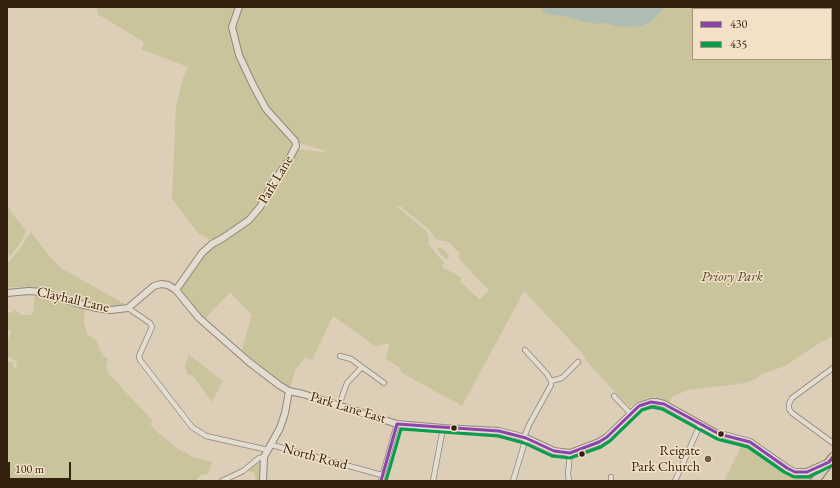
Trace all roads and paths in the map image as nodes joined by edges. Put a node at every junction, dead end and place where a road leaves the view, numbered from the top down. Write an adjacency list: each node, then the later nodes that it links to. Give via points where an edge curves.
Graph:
1 (239, 7): 2 (street, Park Lane, via 232,27 239,55 266,109 295,141 296,146 260,207 249,220 202,253)
2 (176, 290): 4 (street, Clayhall Lane, via 168,285 157,285); 12 (street, Park Lane East, via 199,318 249,362 279,386)
3 (7, 293): 4 (street, Clayhall Lane, via 43,292 97,308)
4 (128, 308): 21 (street, North Road, via 152,327 139,356 140,360 192,427 206,436)
5 (525, 350): 10 (street)
6 (340, 356): 8 (street, via 351,359)
7 (578, 362): 10 (street, via 562,378)
8 (362, 367): 11 (street); 14 (street, via 347,383)
9 (833, 368): 20 (street, via 792,398 789,409)
10 (551, 381): 19 (street, via 550,388)
11 (384, 384)
12 (290, 391): 14 (street, Park Lane East); 21 (street, via 285,413)
13 (614, 396): 15 (street)
14 (339, 405): 16 (street, Park Lane East)
15 (631, 414): 17 (street, via 644,404 656,402); 22 (street, via 603,440)
16 (397, 424): 18 (street, Park Lane East); 25 (street)
17 (700, 425): 24 (street, via 719,434 750,442 795,472 807,472); 32 (street)
18 (443, 428): 19 (street, Park Lane East, via 499,431); 29 (street)
19 (525, 437): 22 (street, Park Lane East, via 554,451); 30 (street)
20 (833, 444)
21 (270, 447): 23 (street); 25 (street, North Road)
22 (570, 454): 31 (street)
23 (264, 457): 26 (street); 27 (street)
24 (831, 459): 33 (main road)
25 (382, 475): 28 (street)
26 (222, 481)
27 (263, 481)
28 (381, 481)
29 (433, 481)
30 (513, 481)
31 (569, 481)
32 (675, 481)
33 (815, 481)

